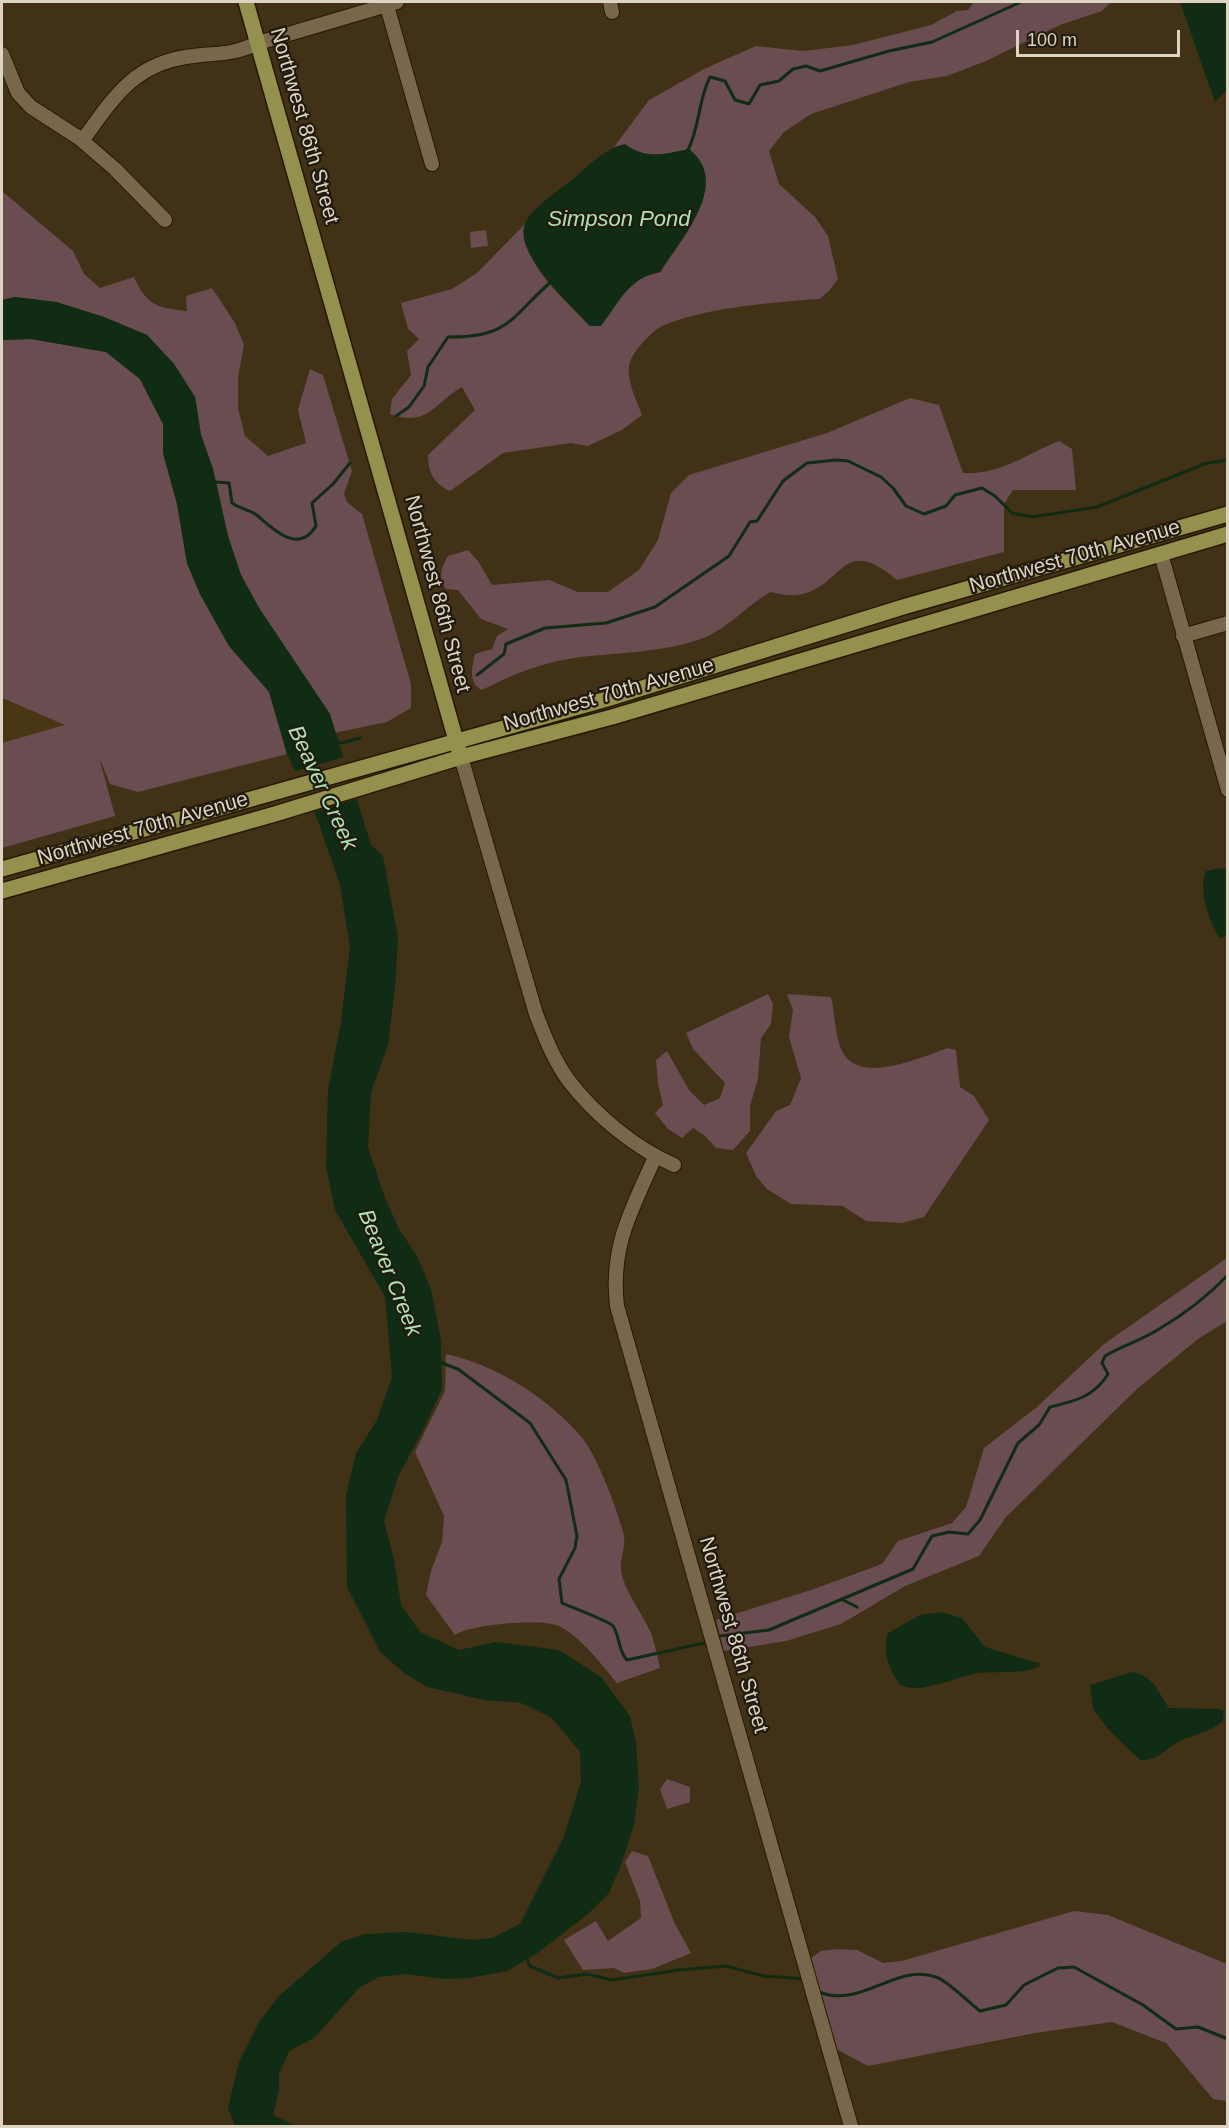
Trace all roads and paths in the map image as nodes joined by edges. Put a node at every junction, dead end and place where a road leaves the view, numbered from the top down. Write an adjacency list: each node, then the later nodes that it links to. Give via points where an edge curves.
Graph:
1 (246, 2): 3 (main road, Northwest 86th Street)
2 (392, 4): 3 (street); 6 (street)
3 (258, 43): 5 (street, via 222,55 187,56 157,64 133,77 85,137); 15 (main road, Northwest 86th Street)
4 (2, 54): 5 (street, via 18,93 31,107)
5 (79, 138): 7 (street)
6 (432, 164)
7 (165, 220)
8 (1227, 514): 11 (main road, Northwest 70th Avenue)
9 (1227, 534): 10 (main road, Northwest 70th Avenue)
10 (1161, 554): 12 (main road, Northwest 70th Avenue); 14 (street)
11 (939, 597): 12 (street); 15 (main road, Northwest 70th Avenue, via 607,699)
12 (945, 617): 15 (main road, Northwest 70th Avenue, via 601,720)
13 (1227, 623): 14 (street)
14 (1183, 636): 16 (street)
15 (459, 750): 17 (main road, Northwest 70th Avenue, via 380,762); 18 (main road, Northwest 70th Avenue, via 386,782); 19 (street, Northwest 86th Street, via 536,1014 552,1052 568,1080 588,1102)
16 (1227, 790)
17 (2, 870)
18 (2, 891)
19 (655, 1157): 20 (street, Northwest 86th Street); 21 (street, Northwest 86th Street, via 618,1245 614,1283 617,1305)
20 (674, 1165)
21 (851, 2127)

